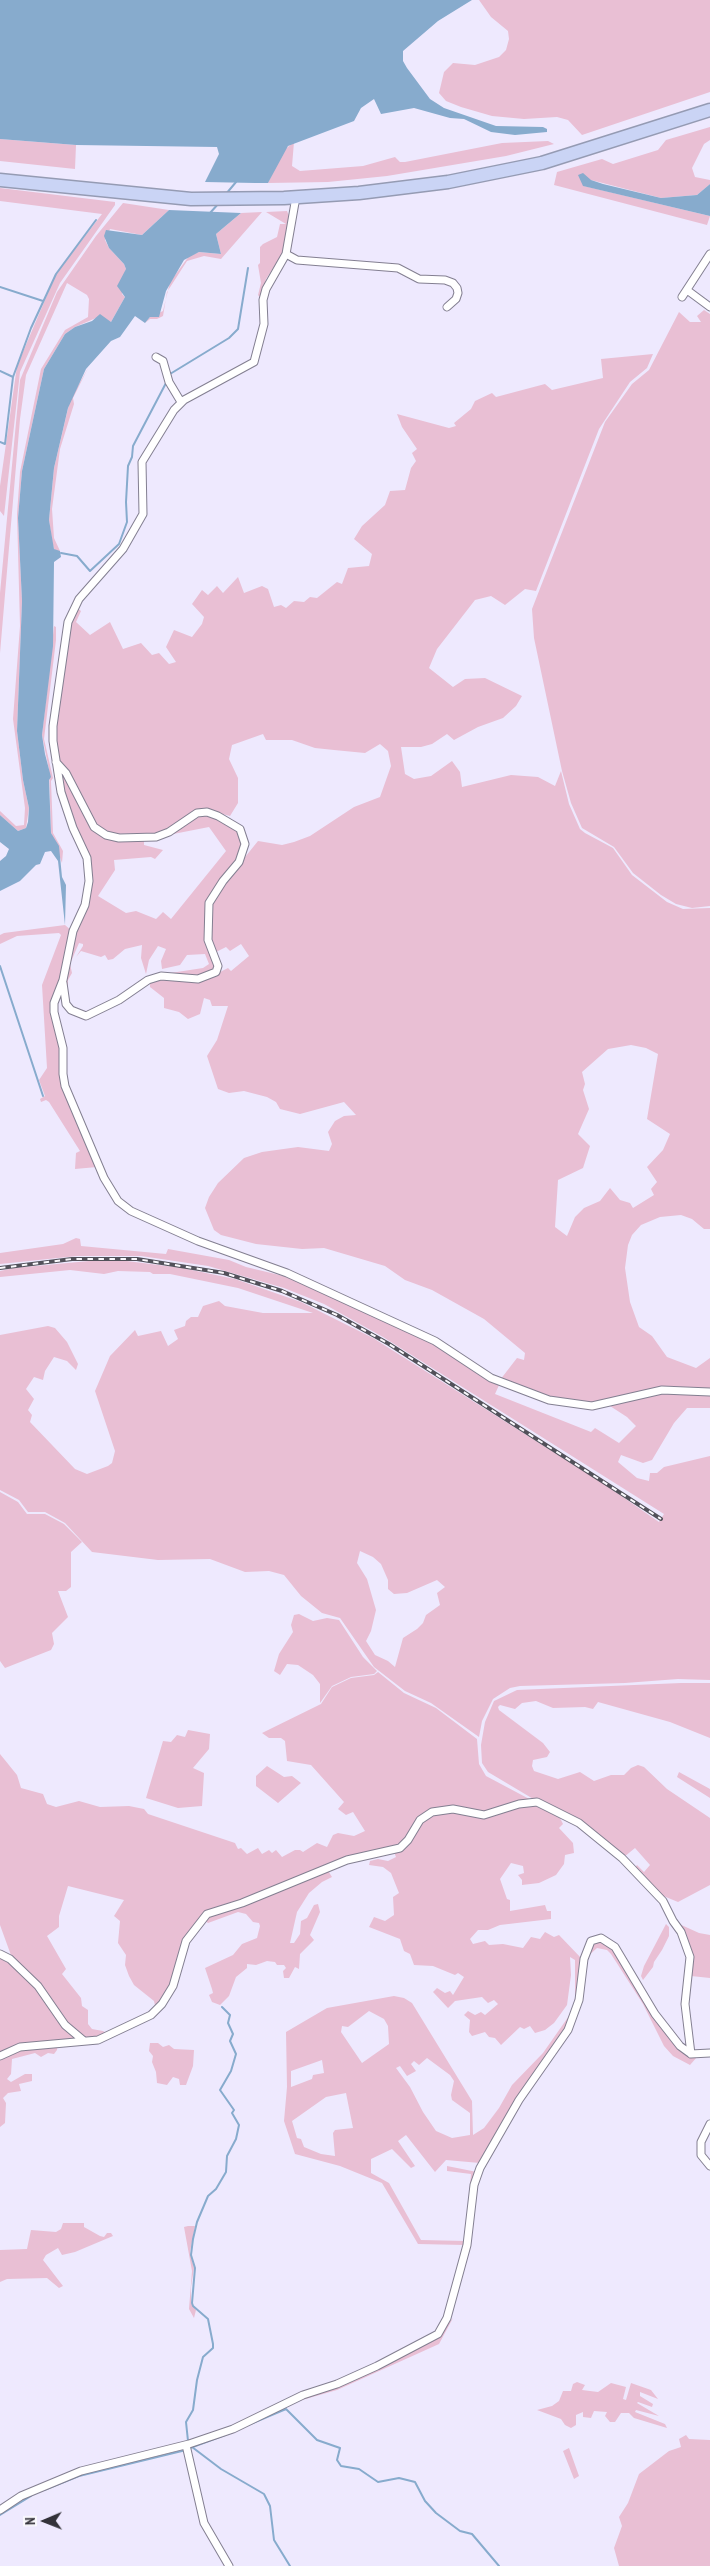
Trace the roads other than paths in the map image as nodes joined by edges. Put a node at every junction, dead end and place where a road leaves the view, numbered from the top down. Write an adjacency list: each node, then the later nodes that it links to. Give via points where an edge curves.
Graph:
1 (710, 110): 3 (highway, via 542,163 438,184)
2 (0, 180): 3 (highway, via 191,198)
3 (290, 198): 4 (street)
4 (286, 254): 8 (street, via 297,260 398,268 419,279 445,280 453,283 458,293); 11 (street, via 264,294 264,324 254,362)
5 (710, 254): 6 (street)
6 (687, 290): 7 (street); 9 (street)
7 (682, 297)
8 (447, 307)
9 (710, 307)
10 (156, 357): 11 (street, via 163,361 169,382)
11 (181, 402): 12 (street, via 142,462 143,514 132,535 72,610 53,726)
12 (56, 762): 13 (street, via 66,808 89,868 85,904 73,931); 13 (street, via 66,773 94,827 106,835 119,838 156,836 169,832 197,813 207,812 240,829 244,844 239,862 209,903 208,940 218,966 216,972 198,979 161,976 148,980 119,1000 86,1016 71,1010 66,1004)
13 (63, 980): 14 (street, via 54,1012 63,1048 65,1086 104,1178 124,1208 198,1241 287,1273 435,1342 491,1378 549,1400 592,1406 662,1390)
14 (710, 1392)
15 (0, 1954): 16 (street, via 10,1959 38,1986 65,2025)
16 (84, 2041): 18 (street, via 109,2036 156,2011 173,1986 186,1941 207,1914 347,1860 400,1848 420,1820 432,1812 453,1809 484,1814 537,1802 579,1823 622,1858 663,1901 686,1940 690,1957 685,2004); 19 (street, via 20,2047)
17 (710, 2052): 18 (street)
18 (691, 2054): 22 (street, via 680,2046 655,2014 615,1946 600,1938 592,1941 584,1959 579,2000 568,2030 519,2100 480,2168 474,2185 467,2245 442,2330 433,2339 337,2384 303,2395 233,2428)
19 (0, 2056)
20 (710, 2124): 21 (street, via 701,2148 703,2160)
21 (710, 2166)
22 (186, 2445): 23 (street, via 81,2471 21,2496); 24 (street, via 204,2523)
23 (0, 2510)
24 (229, 2566)

